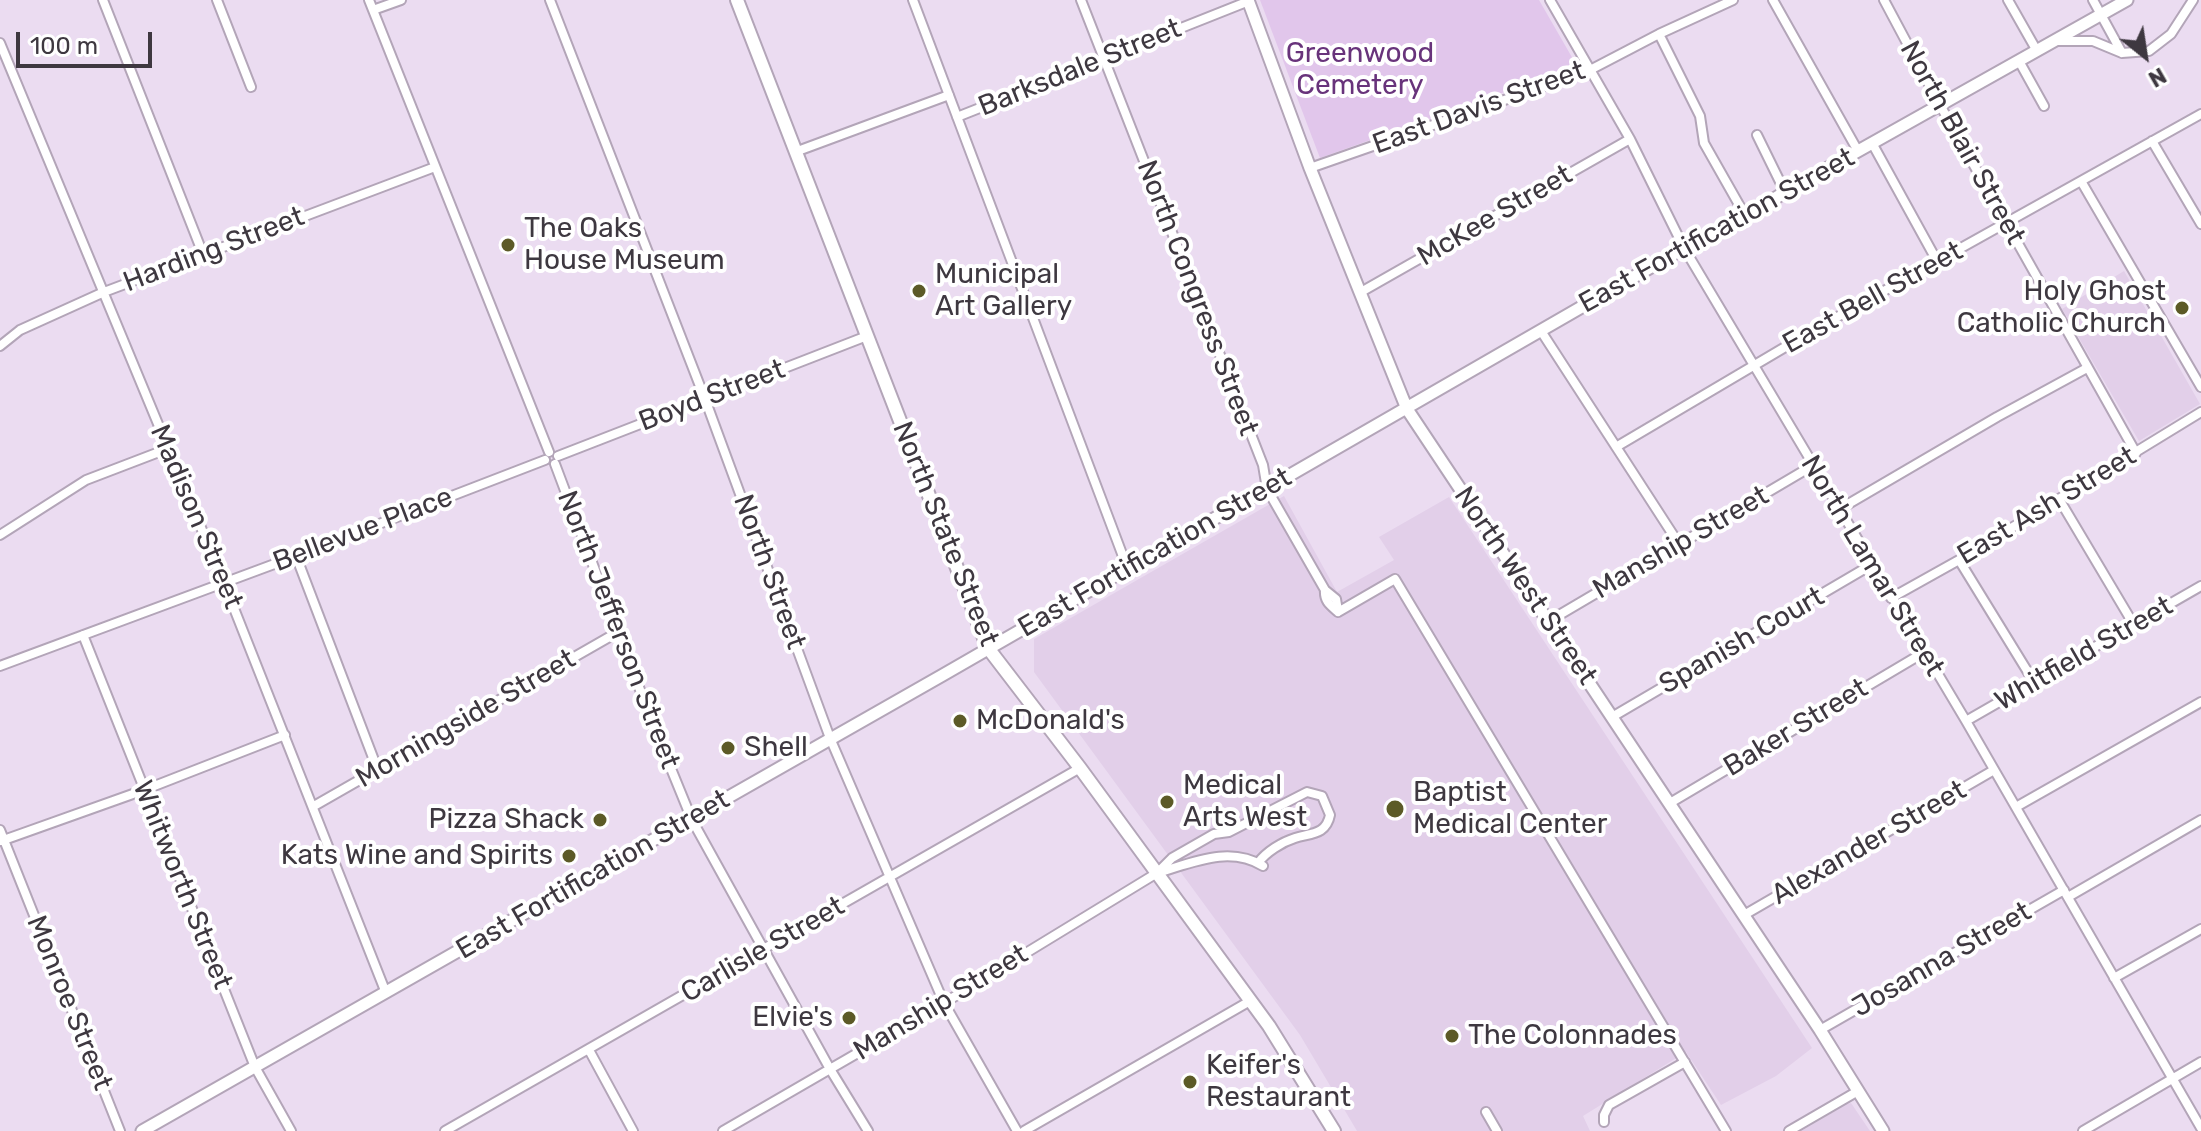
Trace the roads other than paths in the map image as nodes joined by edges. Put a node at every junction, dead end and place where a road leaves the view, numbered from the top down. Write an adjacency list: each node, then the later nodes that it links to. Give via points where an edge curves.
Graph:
1 (103, 0): 48 (street)
2 (217, 0): 28 (street)
3 (369, 0): 18 (street, North Jefferson Street)
4 (401, 0): 18 (street)
5 (550, 0): 58 (street, North Street)
6 (737, 0): 39 (main road, North State Street)
7 (913, 0): 29 (street)
8 (1081, 0): 25 (street, North Congress Street)
9 (1248, 0): 25 (street, Barksdale Street); 41 (street, North West Street)
10 (1550, 0): 27 (street, North Lamar Street)
11 (1733, 0): 20 (street, East Davis Street)
12 (1773, 0): 38 (street)
13 (1884, 0): 30 (street, North Blair Street)
14 (2008, 0): 23 (street)
15 (2093, 0): 19 (street)
16 (2127, 0): 19 (street, East Fortification Street)
17 (2193, 0): 24 (street, via 2171,34 2149,51)
18 (373, 10): 40 (street, North Jefferson Street)
19 (2101, 15): 21 (street, East Fortification Street); 24 (street)
20 (1659, 34): 27 (street, East Davis Street); 44 (street, via 1700,116 1704,143)
21 (2055, 41): 23 (street, East Fortification Street); 24 (street, via 2093,41)
22 (0, 43): 50 (street, Madison Street)
23 (2037, 51): 26 (street, East Fortification Street)
24 (2122, 53)
25 (1104, 58): 33 (street, Barksdale Street); 66 (street, North Congress Street, via 1263,465)
26 (2019, 61): 30 (street, East Fortification Street); 31 (street)
27 (1590, 70): 35 (street, North Lamar Street); 41 (street, East Davis Street)
28 (251, 87)
29 (949, 95): 33 (street); 39 (street, Barksdale Street)
30 (1940, 105): 37 (street, East Fortification Street); 45 (street, North Blair Street)
31 (2044, 106)
32 (2201, 114): 36 (street, East Bell Street)
33 (957, 117): 74 (street)
34 (1757, 135): 43 (street)
35 (1630, 139): 47 (street, North Lamar Street); 51 (street, McKee Street)
36 (2152, 141): 42 (street, East Bell Street); 46 (street)
37 (1872, 143): 38 (street, East Fortification Street); 49 (street)
38 (1858, 151): 43 (street, East Fortification Street)
39 (795, 152): 53 (main road, North State Street)
40 (435, 167): 48 (street, Harding Street); 64 (street, North Jefferson Street)
41 (1310, 168): 51 (street, North West Street)
42 (2081, 181): 45 (street, East Bell Street); 57 (street)
43 (1785, 192): 44 (street, East Fortification Street)
44 (1746, 217): 47 (street, East Fortification Street)
45 (2005, 224): 49 (street, East Bell Street); 56 (street, North Blair Street)
46 (2201, 224)
47 (1684, 248): 52 (street, East Fortification Street); 55 (street, North Lamar Street)
48 (203, 254): 50 (street, Harding Street)
49 (1937, 261): 55 (street, East Bell Street)
50 (104, 292): 54 (street, Harding Street, via 20,330); 62 (street, Madison Street)
51 (1361, 292): 59 (street, North West Street)
52 (1541, 331): 59 (street, East Fortification Street); 61 (street)
53 (867, 336): 58 (street, Boyd Street); 82 (main road, North State Street)
54 (0, 346)
55 (1754, 365): 61 (street, East Bell Street); 65 (street, North Lamar Street)
56 (2087, 368): 63 (street, North Blair Street); 68 (street)
57 (2201, 387)
58 (705, 399): 64 (street, Boyd Street); 90 (street, North Street)
59 (1407, 409): 66 (street, East Fortification Street); 78 (street, North West Street)
60 (2201, 412): 63 (street, East Ash Street)
61 (1616, 447): 70 (street)
62 (167, 449): 69 (street, via 86,480); 75 (street, Madison Street)
63 (2136, 453): 67 (street, East Ash Street)
64 (552, 458): 71 (street, Bellevue Place); 80 (street, North Jefferson Street)
65 (1812, 466): 68 (street, North Lamar Street); 70 (street, Manship Street)
66 (1267, 489): 74 (street, East Fortification Street); 113 (street, North Congress Street, via 1338,612 1395,579)
67 (2059, 499): 72 (street, East Ash Street); 79 (street)
68 (1838, 510): 73 (street, North Lamar Street)
69 (0, 535)
70 (1679, 544): 78 (street, Manship Street)
71 (296, 556): 75 (street, Bellevue Place); 91 (street)
72 (1959, 560): 77 (street, East Ash Street); 85 (street)
73 (1871, 565): 77 (street, North Lamar Street); 87 (street, Spanish Court)
74 (1127, 567): 82 (street, East Fortification Street)
75 (224, 583): 81 (street, Bellevue Place); 89 (street, Madison Street)
76 (2201, 586): 79 (street, Whitfield Street)
77 (1891, 598): 83 (street, North Lamar Street)
78 (1549, 621): 87 (street, North West Street)
79 (2134, 625): 85 (street, Whitfield Street)
80 (618, 632): 91 (street, Morningside Street); 98 (street, North Jefferson Street)
81 (83, 635): 84 (street, Bellevue Place); 94 (street, Whitworth Street)
82 (988, 648): 90 (street, East Fortification Street); 92 (main road, North State Street)
83 (1923, 653): 88 (street, North Lamar Street); 95 (street, Baker Street)
84 (0, 666)
85 (2034, 682): 88 (street, Whitfield Street)
86 (2201, 702): 97 (street)
87 (1612, 717): 95 (street, North West Street)
88 (1966, 721): 93 (street, North Lamar Street)
89 (285, 735): 94 (street); 96 (street, Madison Street)
90 (830, 738): 98 (street, East Fortification Street); 102 (street, North Street)
91 (377, 768): 96 (street, Morningside Street)
92 (1080, 768): 101 (main road, North State Street); 102 (street, Carlisle Street)
93 (1994, 770): 97 (street, North Lamar Street); 104 (street, Alexander Street)
94 (144, 790): 100 (street); 115 (street, Whitworth Street)
95 (1670, 803): 104 (street, North West Street)
96 (314, 806): 108 (street, Madison Street)
97 (2016, 807): 103 (street, North Lamar Street)
98 (692, 820): 106 (street, North Jefferson Street); 108 (street, East Fortification Street)
99 (2201, 820): 103 (street, Josanna Street)
100 (1, 837): 122 (street, Monroe Street)
101 (1157, 873): 101 (street, Manship Street, via 1222,856 1260,865 1264,856 1294,838 1326,827 1330,815 1322,796 1307,792 1229,832 1214,834); 109 (main road, North State Street); 110 (street, Manship Street)
102 (889, 878): 106 (street, Carlisle Street); 110 (street, North Street)
103 (2066, 893): 107 (street, North Lamar Street); 111 (street, Josanna Street)
104 (1744, 915): 111 (street, North West Street)
105 (2201, 929): 107 (street)
106 (764, 950): 112 (street, Carlisle Street); 116 (street, North Jefferson Street)
107 (2114, 978): 117 (street, North Lamar Street)
108 (386, 993): 115 (street, East Fortification Street)
109 (1250, 1001): 130 (street); 131 (main road, North State Street)
110 (944, 1003): 116 (street, Manship Street); 129 (street, North Street)
111 (1820, 1030): 118 (street, North West Street)
112 (589, 1050): 125 (street, Carlisle Street); 126 (street)
113 (1685, 1062): 120 (street, via 1609,1105); 133 (street, North Congress Street)
114 (2201, 1062): 117 (street)
115 (255, 1067): 123 (street, East Fortification Street); 124 (street, Whitworth Street)
116 (830, 1069): 127 (street, Manship Street); 128 (street, North Jefferson Street)
117 (2172, 1078): 121 (street, North Lamar Street); 136 (street)
118 (1858, 1091): 134 (street); 135 (street, North West Street)
119 (1486, 1112): 132 (street)
120 (1604, 1122)
121 (2201, 1128)
122 (120, 1131)
123 (142, 1131)
124 (291, 1131)
125 (445, 1131)
126 (633, 1131)
127 (723, 1131)
128 (868, 1131)
129 (1017, 1131)
130 (1024, 1131)
131 (1334, 1131)
132 (1497, 1131)
133 (1726, 1131)
134 (1789, 1131)
135 (1883, 1131)
136 (2083, 1131)

